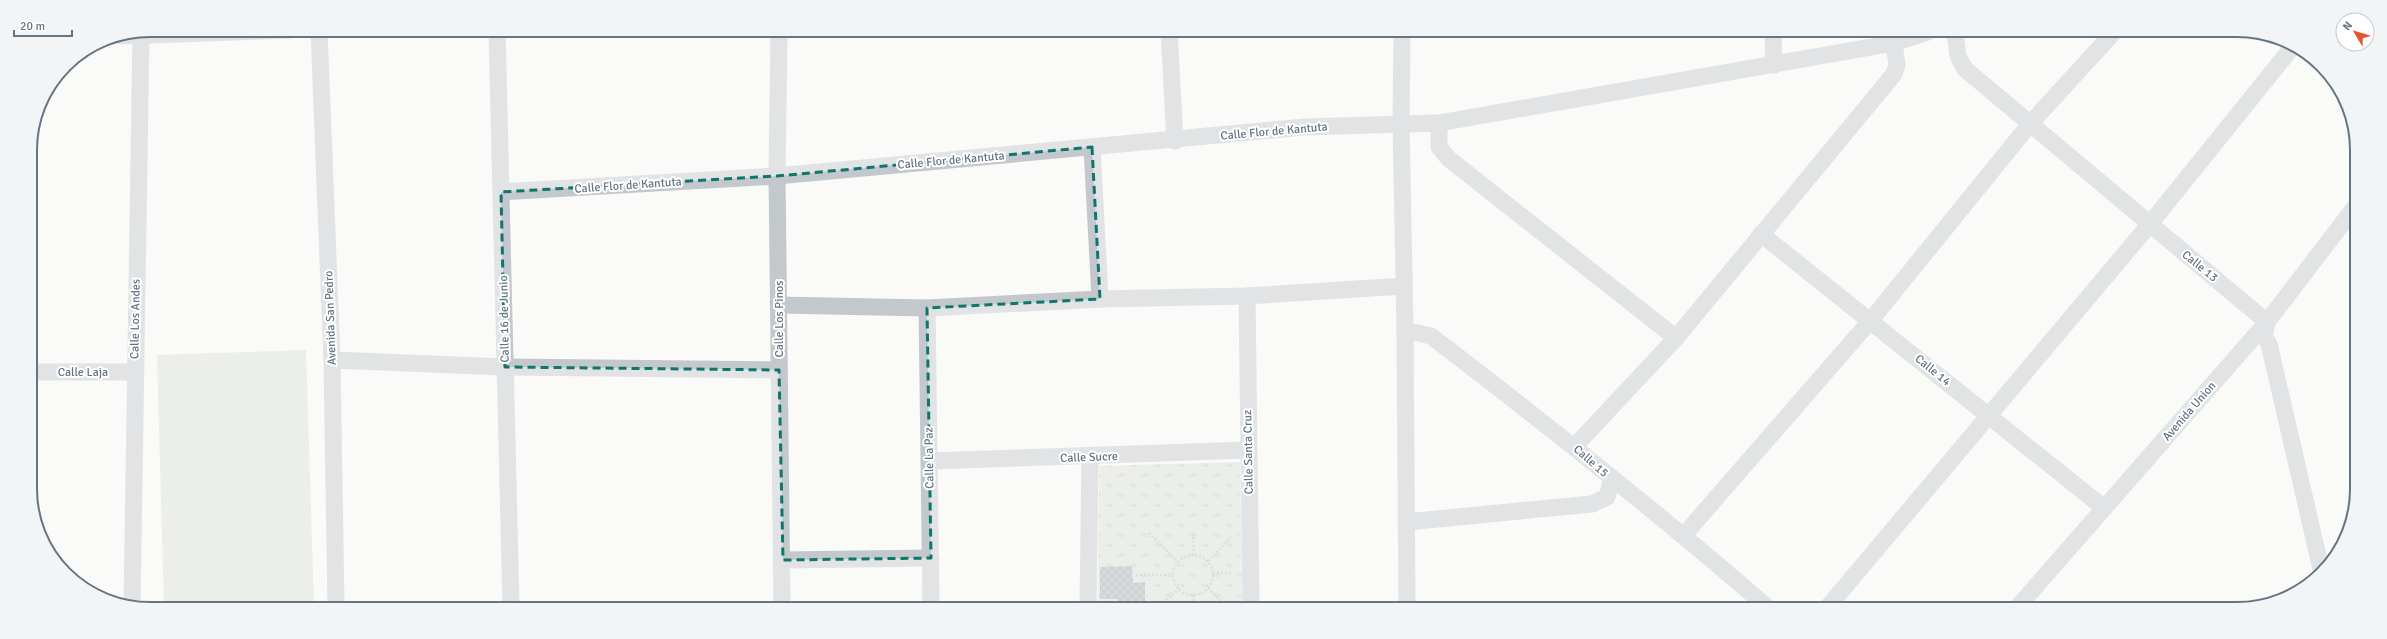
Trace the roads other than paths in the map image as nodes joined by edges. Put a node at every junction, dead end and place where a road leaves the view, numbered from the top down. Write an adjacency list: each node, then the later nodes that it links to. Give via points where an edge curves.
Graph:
1 (319, 37): 33 (street, Avenida San Pedro)
2 (497, 37): 20 (street, Calle 16 de Junio)
3 (779, 37): 19 (street, Calle Los Pinos)
4 (1169, 37): 17 (street)
5 (1402, 37): 14 (street)
6 (1773, 37): 13 (street)
7 (1913, 37): 11 (street, Calle Flor de Kantuta)
8 (1956, 37): 16 (street, Calle 13, via 1958,56 1965,69)
9 (2109, 37): 16 (street)
10 (141, 38): 37 (street, Calle Los Andes)
11 (1894, 43): 13 (street, Calle Flor de Kantuta); 23 (street, via 1897,65 1894,74)
12 (2290, 50): 22 (street)
13 (1774, 65): 15 (street, Calle Flor de Kantuta)
14 (1400, 123): 15 (street, Calle Flor de Kantuta); 17 (street, Calle Flor de Kantuta, via 1305,127); 24 (street)
15 (1439, 123): 32 (street, via 1439,147 1449,159)
16 (2029, 125): 22 (street, Calle 13); 29 (street)
17 (1175, 140): 18 (street, Calle Flor de Kantuta)
18 (1092, 147): 19 (street, Calle Flor de Kantuta); 26 (street)
19 (777, 176): 20 (street, Calle Flor de Kantuta); 27 (street, Calle Los Pinos)
20 (501, 192): 34 (street, Calle 16 de Junio)
21 (2350, 214): 30 (street, Avenida Union)
22 (2149, 225): 30 (street, Calle 13); 38 (street)
23 (1761, 234): 29 (street, Calle 14); 32 (street)
24 (1404, 286): 25 (street); 31 (street)
25 (1247, 296): 26 (street); 40 (street, Calle Santa Cruz)
26 (1100, 299): 28 (street)
27 (780, 305): 28 (street); 35 (street, Calle Los Pinos)
28 (927, 308): 42 (street, Calle La Paz)
29 (1871, 320): 38 (street, Calle 14); 46 (street)
30 (2267, 322): 44 (street, Avenida Union); 49 (street, via 2264,336 2269,344)
31 (1405, 330): 39 (street, Calle 15, via 1431,336); 45 (street)
32 (1676, 338): 39 (street)
33 (332, 360): 34 (street); 51 (street, Avenida San Pedro)
34 (505, 367): 35 (street); 52 (street, Calle 16 de Junio)
35 (779, 370): 48 (street, Calle Los Pinos)
36 (37, 372): 37 (street, Calle Laja)
37 (134, 372): 50 (street, Calle Los Andes)
38 (1988, 415): 44 (street, Calle 14); 59 (street)
39 (1575, 446): 43 (street, Calle 15)
40 (1248, 450): 41 (street, Calle Sucre); 56 (street, Calle Santa Cruz)
41 (1090, 457): 42 (street, Calle Sucre); 55 (street)
42 (930, 461): 47 (street, Calle La Paz)
43 (1612, 478): 45 (street, via 1607,496 1592,504); 46 (street, Calle 15)
44 (2104, 508): 60 (street, Avenida Union)
45 (1406, 522): 57 (street)
46 (1684, 535): 58 (street, Calle 15)
47 (931, 558): 48 (street); 54 (street, Calle La Paz)
48 (783, 560): 53 (street, Calle Los Pinos)
49 (2320, 566)
50 (132, 601)
51 (336, 602)
52 (511, 602)
53 (782, 602)
54 (931, 602)
55 (1088, 602)
56 (1251, 602)
57 (1407, 602)
58 (1761, 602)
59 (1832, 602)
60 (2021, 602)

